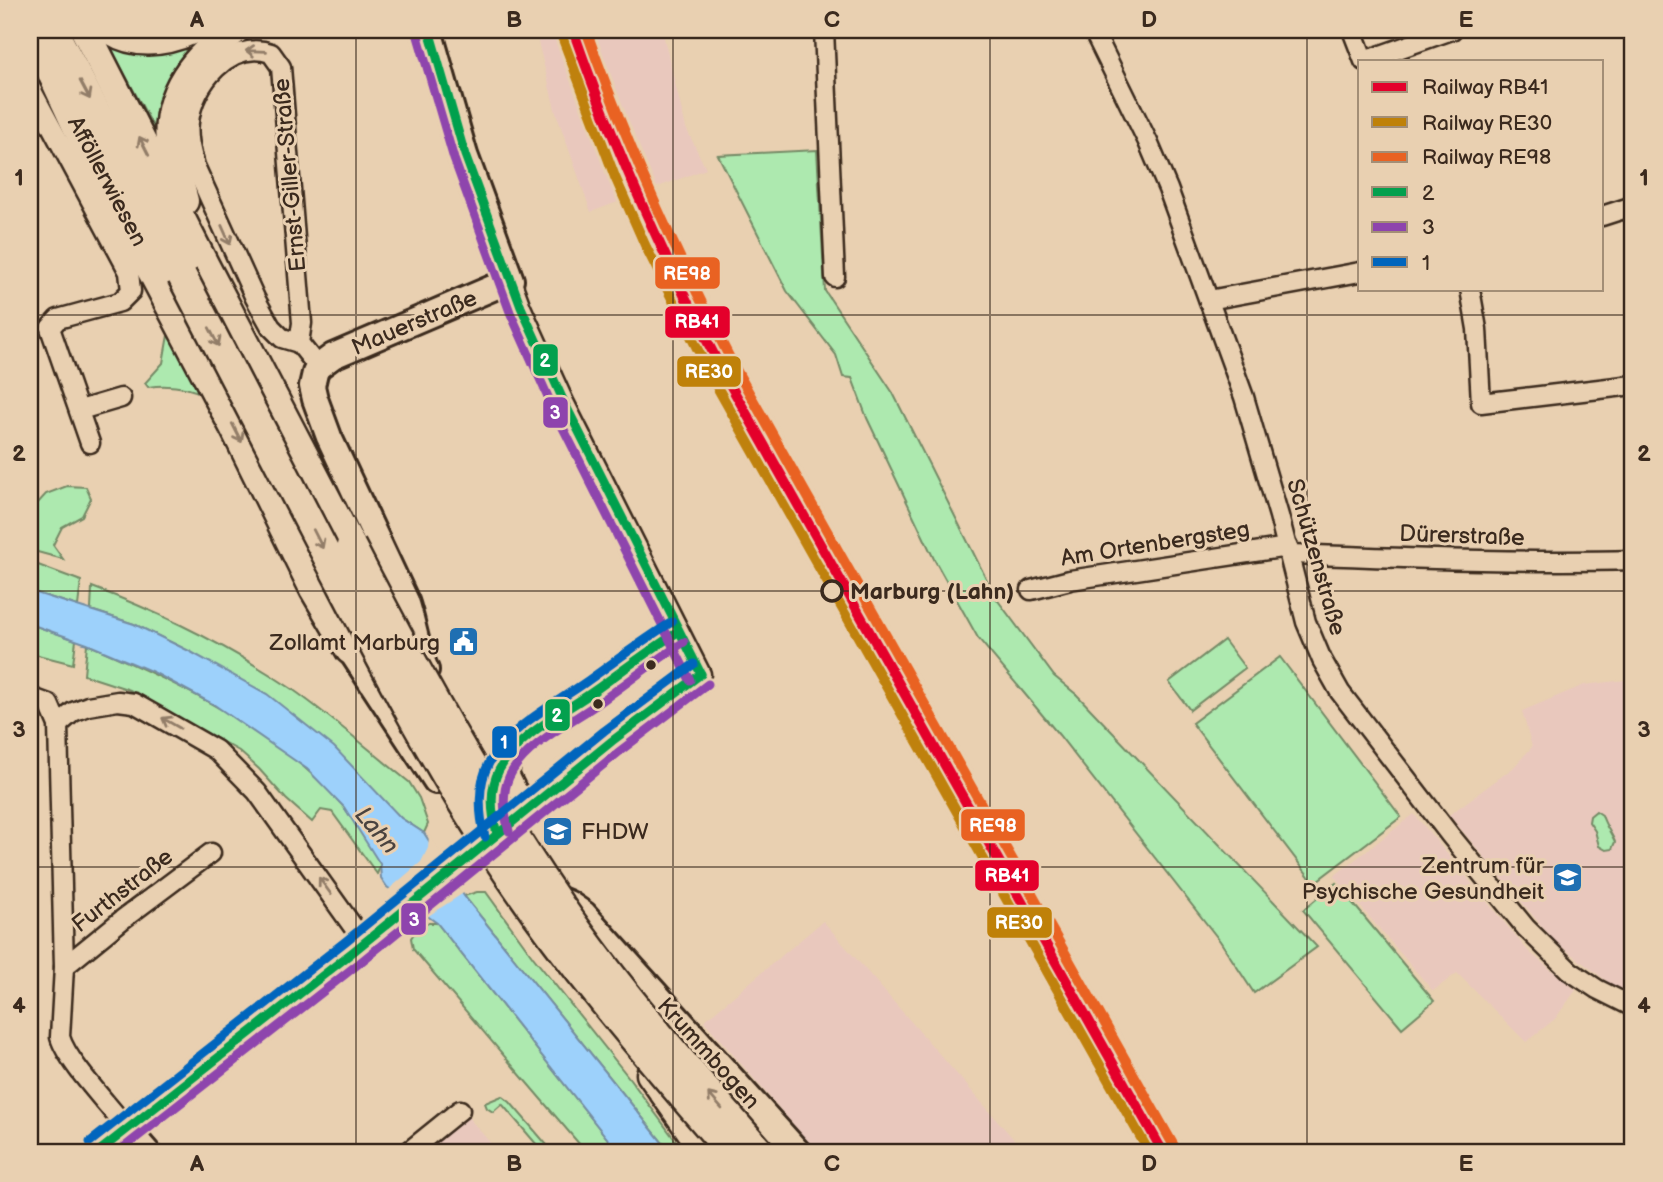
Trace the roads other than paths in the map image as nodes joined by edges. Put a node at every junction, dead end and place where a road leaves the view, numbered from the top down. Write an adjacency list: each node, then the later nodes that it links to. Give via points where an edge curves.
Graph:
1 (32, 30): 34 (highway, one-way to 34, via 87,148 314,589)
2 (53, 30): 17 (highway, one-way to 17)
3 (85, 30): 17 (highway, one-way to 3)
4 (111, 30): 5 (highway, via 141,41 169,39)
5 (192, 30)
6 (235, 30): 17 (highway, via 204,53 188,72 170,120 170,143)
7 (429, 30): 20 (main road, via 465,155)
8 (824, 30): 19 (street)
9 (1093, 30): 22 (street, Schützenstraße, via 1158,164)
10 (1352, 30): 12 (street)
11 (1452, 30): 13 (street)
12 (1364, 60)
13 (1367, 60)
14 (30, 88): 27 (street, Afföllerwiesen, via 129,272 131,291 120,302 58,319 50,328)
15 (1633, 206): 16 (street)
16 (1604, 215)
17 (195, 265): 53 (highway, one-way to 53, bridge, via 370,639 470,814 582,976); 54 (highway, one-way to 17, bridge, via 600,961 505,821 426,689)
18 (1358, 272): 22 (street)
19 (835, 277)
20 (511, 280): 24 (main road, Mauerstraße, via 344,350); 33 (street, via 565,402)
21 (1470, 290): 25 (street, via 1481,402)
22 (1209, 300): 30 (street, Schützenstraße, via 1248,410)
23 (299, 343): 23 (street, Ernst-Giller-Straße, one-way to 23, via 302,323 281,68 271,53 241,51 201,85 188,123 189,144 254,298 271,327 282,338); 24 (street, Ernst-Giller-Straße)
24 (318, 367): 29 (main road, via 312,386 322,418)
25 (1633, 385)
26 (121, 398): 27 (street)
27 (80, 411): 28 (street, Afföllerwiesen)
28 (90, 443)
29 (381, 547): 34 (main road); 38 (main road, via 412,617 420,657)
30 (1288, 550): 31 (street, Dürerstraße, via 1449,560); 32 (street, Am Ortenbergsteg, via 1070,580); 46 (street, Schützenstraße, via 1313,640 1340,692 1526,928 1570,971)
31 (1633, 560)
32 (1031, 590)
33 (678, 632): 37 (street); 39 (street, via 701,674)
34 (350, 650): 40 (main road)
35 (30, 697): 36 (street, via 49,704)
36 (58, 725): 43 (street, one-way to 36, via 257,792 216,750 134,703 88,706); 45 (street)
37 (514, 749): 38 (street, via 499,771); 39 (street, via 509,774 517,790 529,798)
38 (494, 792): 40 (main road, via 494,825)
39 (547, 794): 40 (street)
40 (483, 844): 42 (main road, Krummbogen, via 517,892); 43 (main road); 44 (main road, Krummbogen, via 545,894 584,914)
41 (211, 853): 45 (street, Furthstraße)
42 (544, 914): 44 (main road, Krummbogen, via 592,934); 52 (highway)
43 (369, 937): 48 (main road)
44 (620, 954): 55 (main road, Krummbogen)
45 (64, 967): 48 (street, via 62,1045)
46 (1633, 1007)
47 (460, 1110): 51 (street)
48 (127, 1129): 49 (main road); 50 (main road)
49 (98, 1152)
50 (147, 1152)
51 (408, 1152)
52 (706, 1152)
53 (731, 1152)
54 (760, 1152)
55 (798, 1152)

